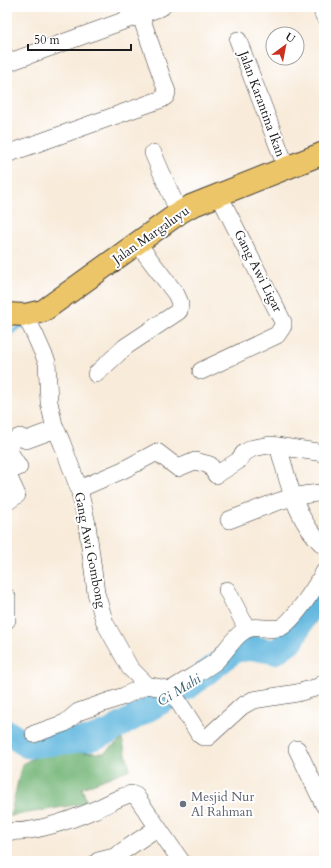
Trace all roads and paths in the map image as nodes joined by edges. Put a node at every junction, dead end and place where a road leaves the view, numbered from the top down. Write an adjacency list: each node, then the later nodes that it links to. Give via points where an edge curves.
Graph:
1 (162, 7): 3 (street)
2 (320, 7): 4 (street)
3 (140, 14): 6 (street); 9 (street, via 167,92 166,96)
4 (324, 16)
5 (238, 40): 10 (street, Jalan Karantina Ikan)
6 (7, 63)
7 (324, 152): 10 (main road, Jalan Margaluyu)
8 (153, 153): 12 (street)
9 (7, 154)
10 (286, 168): 11 (main road, Jalan Margaluyu)
11 (219, 195): 12 (main road, Jalan Margaluyu); 15 (street, Gang Awi Ligar, via 283,326 277,335)
12 (179, 213): 13 (main road, Jalan Margaluyu)
13 (138, 244): 14 (main road, Jalan Margaluyu, via 43,311); 16 (street, via 176,294 180,303 179,311 125,347)
14 (16, 314): 17 (street, Gang Awi Gombong, via 35,335 47,362 49,402)
15 (200, 371)
16 (96, 374)
17 (56, 429): 18 (street, via 26,440 20,437); 23 (street, Gang Awi Gombong)
18 (7, 443)
19 (278, 446): 21 (street); 23 (street, via 270,444 254,448 216,475 210,465 195,461 178,468 157,452); 25 (street)
20 (7, 448): 22 (street, via 18,467)
21 (324, 453)
22 (7, 473): 26 (street, via 16,495)
23 (79, 489): 35 (street, Gang Awi Gombong, via 88,524 96,592 105,622 130,668)
24 (324, 493): 25 (street)
25 (293, 496): 27 (street); 28 (street, via 305,524)
26 (7, 502)
27 (228, 520)
28 (324, 546)
29 (324, 572): 33 (street, via 284,627 278,629 258,626)
30 (227, 590): 33 (street)
31 (7, 596): 32 (street)
32 (7, 620)
33 (247, 629): 36 (street, via 231,642 215,662)
34 (324, 683): 36 (street, via 298,693 253,700 242,706 208,736 203,737)
35 (147, 685): 36 (street); 37 (street, via 78,712 65,723)
36 (171, 690)
37 (34, 734)
38 (297, 749): 39 (street)
39 (324, 805)
40 (157, 828): 41 (street, via 136,796 131,794 94,811 42,828 22,832); 42 (street); 43 (street)
41 (7, 831)
42 (109, 860)
43 (181, 861)

